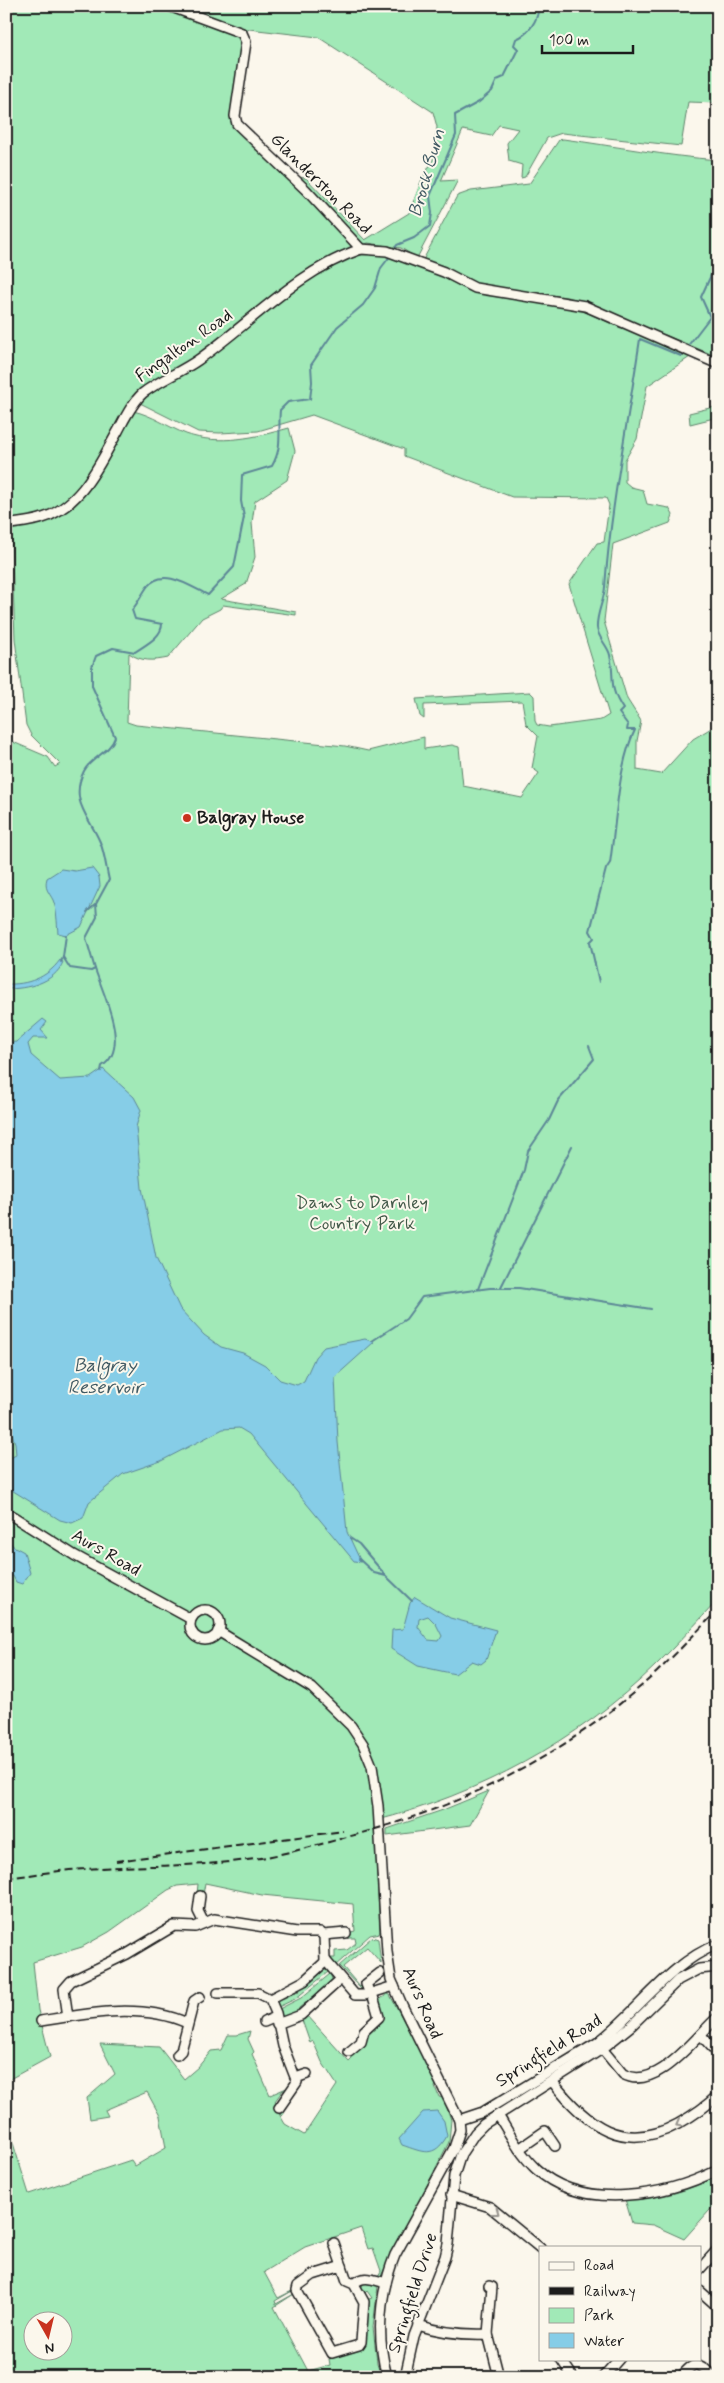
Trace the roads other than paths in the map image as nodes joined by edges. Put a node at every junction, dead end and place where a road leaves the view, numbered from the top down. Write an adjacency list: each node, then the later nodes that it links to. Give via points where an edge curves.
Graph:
1 (169, 6): 2 (street, Glanderston Road, via 245,37 235,116 237,124)
2 (361, 249): 3 (street, Glanderston Road, via 387,251 444,272 475,288 585,306); 4 (street, Fingalton Road, via 304,277 197,360 143,393 76,498 39,520)
3 (718, 364)
4 (6, 525)
5 (6, 1512): 6 (street, Aurs Road, via 74,1555)
6 (192, 1619): 7 (street, via 202,1611 211,1612 218,1618); 7 (street, via 193,1634 201,1640 211,1638)
7 (218, 1631): 17 (street, Aurs Road, via 312,1688 351,1726 363,1744 372,1766 378,1801 387,1952)
8 (200, 1896): 9 (street, via 198,1911)
9 (204, 1923): 11 (street, via 214,1919); 22 (street, via 195,1927 174,1926 127,1954 71,1981 64,1989)
10 (346, 1933): 11 (street)
11 (323, 1935): 13 (street)
12 (718, 1944): 29 (street, Springfield Road, via 682,1963)
13 (326, 1961): 16 (street); 21 (street, via 304,1981)
14 (718, 1967): 29 (street, via 699,1969 678,1980 632,2025)
15 (380, 1973): 19 (street, via 366,1984)
16 (341, 1979): 19 (street, via 359,1997); 24 (street, via 301,2014)
17 (394, 1986): 19 (street); 39 (street, Aurs Road)
18 (218, 1993): 21 (street, via 258,1992)
19 (371, 1993): 30 (street, via 379,2017 364,2031 361,2042)
20 (200, 1997): 27 (street, via 194,2001)
21 (270, 1999): 24 (street)
22 (68, 2017): 25 (street); 27 (street, via 121,2011 170,2016)
23 (718, 2017): 28 (street)
24 (277, 2020): 26 (street); 34 (street, via 282,2046)
25 (41, 2021)
26 (264, 2022)
27 (187, 2023): 32 (street, via 181,2051)
28 (701, 2034): 29 (street, via 659,2072 643,2079 623,2074); 31 (street)
29 (600, 2046): 35 (street, Springfield Drive); 39 (street, Springfield Road, via 483,2112)
30 (349, 2052)
31 (718, 2054)
32 (177, 2055)
33 (307, 2074): 34 (street)
34 (296, 2078): 37 (street, via 295,2086)
35 (552, 2081): 36 (street, one-way to 35, via 695,2114 666,2131 654,2136 633,2137 606,2131 593,2124 570,2104); 38 (street, Springfield Drive)
36 (718, 2095)
37 (279, 2108)
38 (498, 2115): 41 (street); 43 (street, Springfield Drive, via 484,2124 467,2143 455,2170)
39 (459, 2120): 49 (street, via 460,2130 454,2148 396,2255)
40 (555, 2146): 41 (street, via 543,2128)
41 (519, 2148): 42 (street, via 545,2176 567,2189 581,2192 651,2193 683,2186)
42 (718, 2170)
43 (451, 2196): 45 (street, one-way to 45, via 490,2207); 54 (street, Springfield Drive, via 446,2250)
44 (334, 2243): 47 (street)
45 (539, 2247)
46 (718, 2249): 48 (street)
47 (342, 2266): 50 (street, via 347,2281); 50 (street, via 312,2276 300,2283 297,2290 332,2353 361,2342 364,2302)
48 (702, 2267)
49 (386, 2283): 50 (street, via 363,2278); 58 (street, via 380,2331)
50 (354, 2284)
51 (488, 2286): 55 (street, via 492,2287)
52 (702, 2293): 53 (street)
53 (718, 2307)
54 (418, 2325): 55 (street, via 439,2332); 59 (street, Springfield Drive)
55 (488, 2334): 60 (street)
56 (563, 2360): 61 (street)
57 (618, 2360): 62 (street)
58 (387, 2377)
59 (405, 2377)
60 (499, 2377)
61 (573, 2377)
62 (604, 2377)
63 (681, 2377): 64 (street, via 691,2365 696,2364)
64 (714, 2377)

